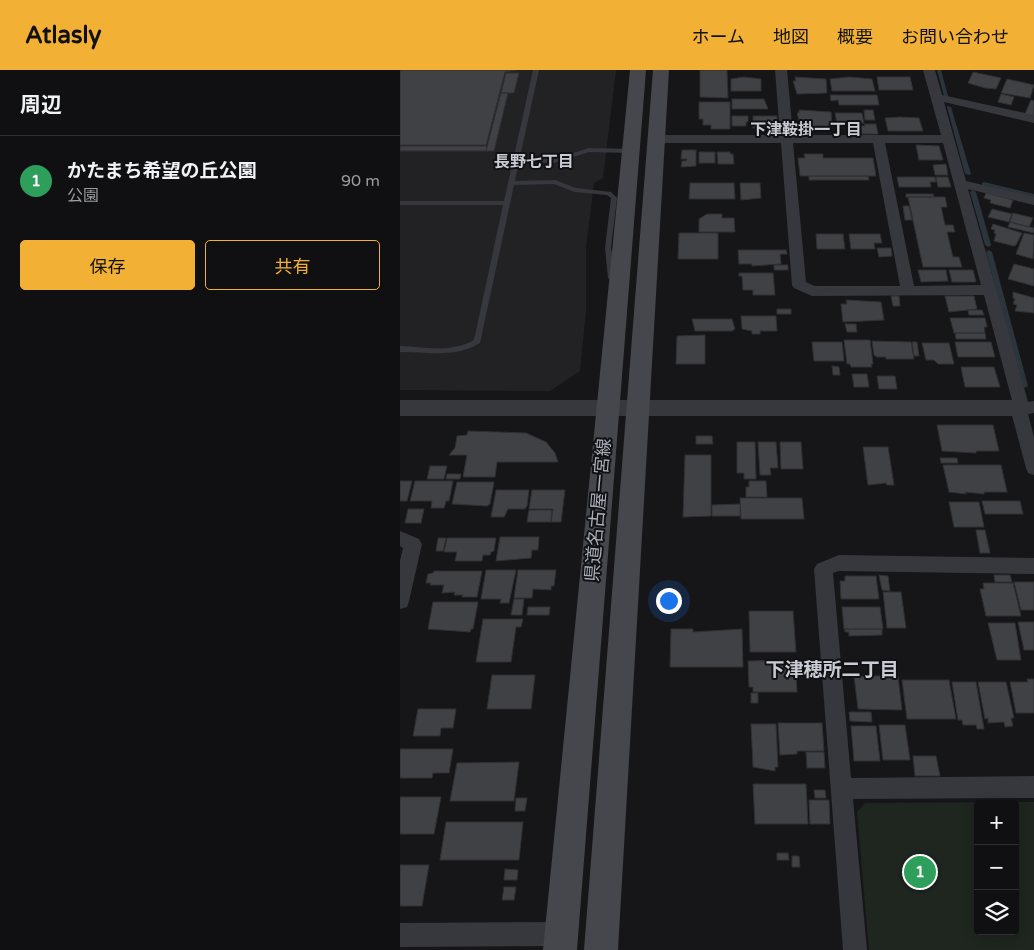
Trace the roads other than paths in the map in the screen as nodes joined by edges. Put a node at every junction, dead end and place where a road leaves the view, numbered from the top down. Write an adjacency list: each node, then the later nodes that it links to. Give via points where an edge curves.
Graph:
1 (536, 70): 13 (lane)
2 (638, 70): 12 (main road, 県道名古屋一宮線)
3 (661, 70): 9 (main road, 県道名古屋一宮線)
4 (781, 70): 10 (street)
5 (929, 70): 6 (street)
6 (936, 97): 7 (street); 8 (street)
7 (1034, 119)
8 (948, 138): 11 (street); 15 (street)
9 (657, 139): 10 (street); 25 (main road, 県道名古屋一宮線)
10 (786, 139): 11 (street); 19 (street, via 799,285 812,291)
11 (878, 139): 19 (street)
12 (630, 150): 13 (lane, via 589,150 554,161); 21 (main road, 県道名古屋一宮線)
13 (516, 160): 14 (lane)
14 (511, 183): 18 (lane); 21 (lane, via 555,182 575,190 606,191 614,198 608,248)
15 (960, 183): 16 (street); 20 (street)
16 (1034, 201)
17 (400, 203): 18 (lane)
18 (507, 203): 22 (lane, via 477,341 470,347 458,349)
19 (908, 290): 20 (street)
20 (989, 290): 26 (street)
21 (616, 308): 24 (main road, 県道名古屋一宮線)
22 (400, 349)
23 (400, 408): 24 (street)
24 (606, 408): 25 (street); 34 (main road, 県道名古屋一宮線)
25 (640, 408): 26 (street); 35 (main road, 県道名古屋一宮線)
26 (1025, 408): 27 (street)
27 (1034, 468)
28 (400, 538): 30 (street, via 413,544)
29 (1034, 566): 32 (street, via 839,563 823,570)
30 (400, 601)
31 (1034, 788): 32 (street)
32 (842, 789): 36 (street)
33 (400, 935): 34 (street)
34 (560, 942)
35 (601, 950)
36 (855, 950)

